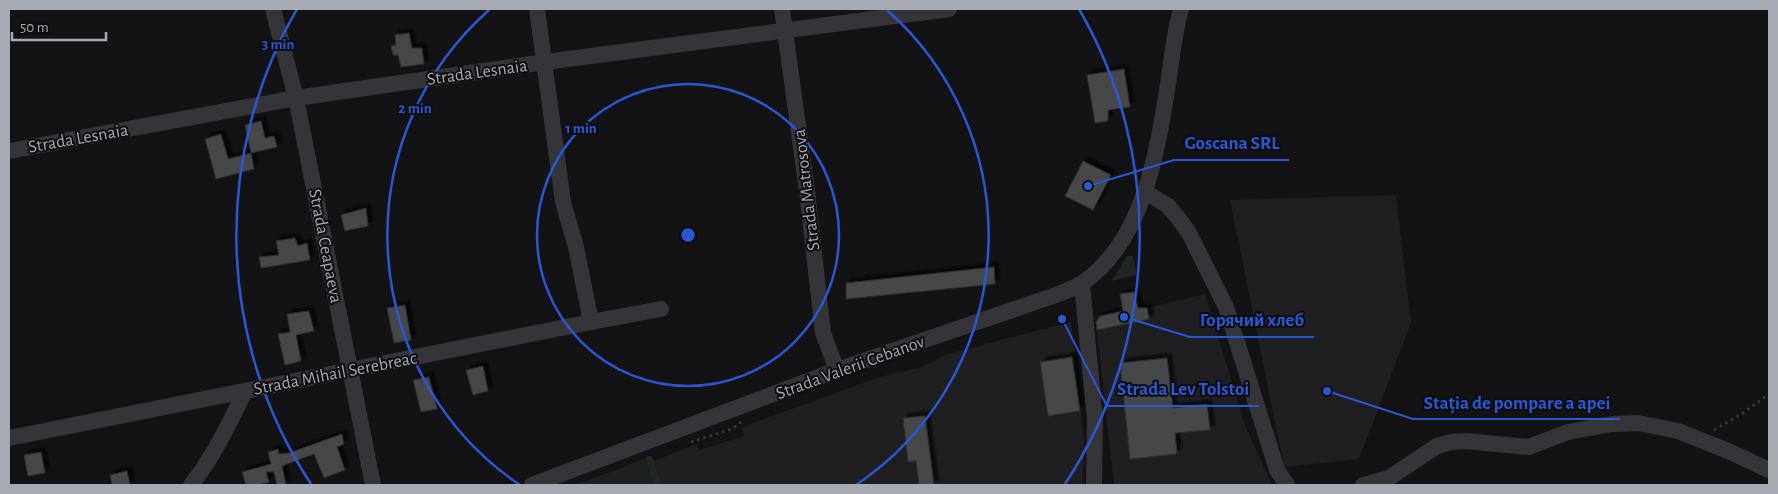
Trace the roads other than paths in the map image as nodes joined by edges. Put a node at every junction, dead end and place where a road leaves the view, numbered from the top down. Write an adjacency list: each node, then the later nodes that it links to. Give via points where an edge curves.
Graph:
1 (273, 9): 8 (street, Strada Ceapaeva)
2 (537, 9): 7 (street)
3 (782, 9): 6 (street, Strada Matrosova)
4 (949, 9): 6 (street, Strada Lesnaia)
5 (1180, 9): 10 (street, Strada Valerii Cebanov, via 1161,125)
6 (786, 31): 7 (street, Strada Lesnaia); 15 (street, Strada Matrosova, via 823,333)
7 (545, 62): 8 (street, Strada Lesnaia); 13 (street, via 563,202)
8 (296, 98): 9 (street, Strada Lesnaia); 14 (street, Strada Ceapaeva)
9 (9, 151)
10 (1144, 191): 11 (street, Strada Valerii Cebanov, via 1138,210 1108,260); 23 (street, via 1163,202 1189,233 1226,308 1277,470)
11 (1082, 284): 15 (street, Strada Valerii Cebanov); 22 (street, via 1095,420)
12 (661, 310): 13 (street, Strada Mihail Serebreac)
13 (591, 322): 14 (street, Strada Mihail Serebreac)
14 (351, 370): 16 (street, Strada Mihail Serebreac); 20 (street, Strada Ceapaeva)
15 (837, 370): 21 (street, Strada Valerii Cebanov)
16 (245, 391): 17 (street, Strada Mihail Serebreac); 19 (street, via 223,438)
17 (9, 438)
18 (1769, 470): 24 (street, via 1701,439 1661,426 1638,423 1568,432 1528,447 1451,442 1437,446 1389,478)
19 (191, 485)
20 (372, 485)
21 (532, 485)
22 (1094, 485)
23 (1287, 485)
24 (1363, 485)

